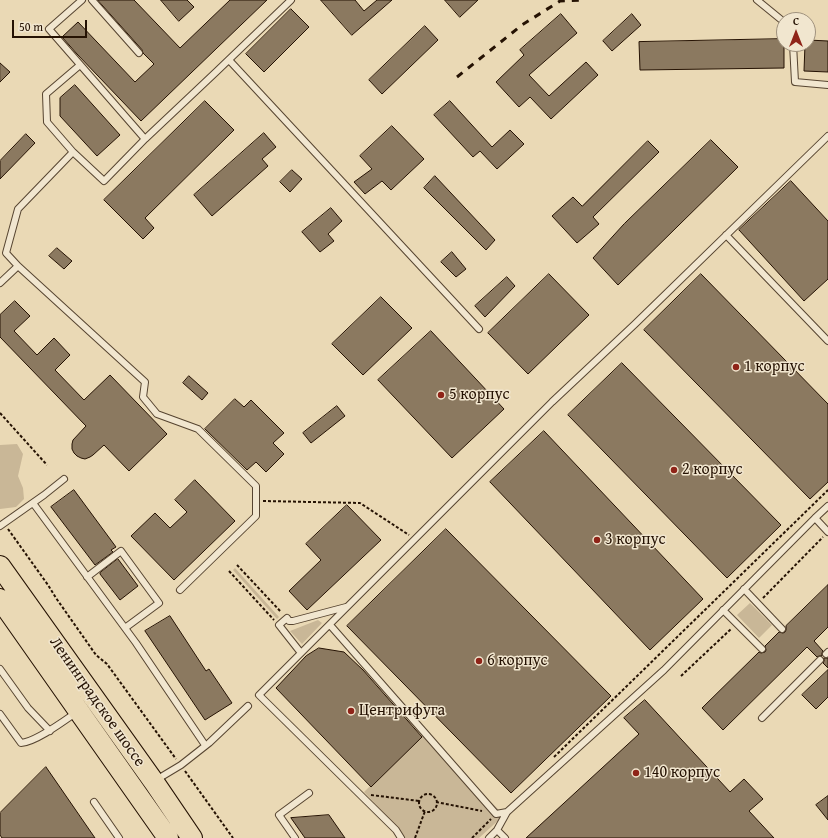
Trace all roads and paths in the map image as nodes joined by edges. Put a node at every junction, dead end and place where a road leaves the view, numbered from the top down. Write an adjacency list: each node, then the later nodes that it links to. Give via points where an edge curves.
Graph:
1 (82, 0): 9 (lane, via 49,29)
2 (92, 0): 7 (lane)
3 (291, 0): 8 (lane)
4 (757, 0): 5 (lane)
5 (776, 15)
6 (793, 52): 10 (lane, via 795,82)
7 (139, 53)
8 (229, 60): 12 (lane); 17 (lane)
9 (80, 65): 12 (lane); 13 (lane, via 46,94 47,122)
10 (828, 85)
11 (828, 136): 14 (lane)
12 (145, 139): 13 (lane, via 104,181)
13 (73, 152): 15 (lane, via 18,209 6,253)
14 (726, 235): 18 (lane); 29 (lane, via 552,402)
15 (18, 266): 16 (lane); 23 (lane, via 145,382 143,397 157,414 198,429 256,486)
16 (0, 283)
17 (479, 329)
18 (828, 341)
19 (0, 413): 20 (path)
20 (47, 465)
21 (64, 479): 24 (lane)
22 (828, 490): 57 (path)
23 (256, 501): 29 (path, via 360,503); 35 (lane, via 256,516)
24 (33, 503): 27 (lane); 33 (lane)
25 (828, 506): 26 (lane)
26 (815, 518): 28 (lane); 34 (lane)
27 (2, 525): 58 (path, via 48,585 96,655 107,664)
28 (828, 532): 37 (path)
29 (415, 540): 38 (lane)
30 (237, 565): 40 (path)
31 (0, 566): 59 (highway, Ленинградское шоссе)
32 (229, 571): 42 (path)
33 (87, 576): 44 (lane); 44 (lane, via 121,551 126,557 159,603)
34 (744, 589): 37 (lane); 39 (lane)
35 (180, 590)
36 (0, 599): 52 (highway, Ленинградское шоссе)
37 (758, 604): 45 (lane)
38 (348, 607): 40 (lane, via 293,621); 43 (lane)
39 (723, 610): 41 (lane); 66 (lane, via 664,670)
40 (287, 618): 42 (lane)
41 (737, 624): 46 (lane); 50 (path)
42 (279, 625): 47 (lane)
43 (330, 625): 47 (lane); 67 (lane)
44 (125, 628): 56 (lane)
45 (782, 630)
46 (762, 649)
47 (302, 653): 61 (lane, via 259,695)
48 (820, 660): 54 (lane)
49 (0, 669): 55 (lane, via 28,708)
50 (681, 676)
51 (248, 706): 56 (lane)
52 (79, 711): 55 (lane); 70 (highway, Ленинградское шоссе)
53 (0, 715): 55 (lane, via 21,743)
54 (762, 718)
55 (50, 731)
56 (205, 745): 58 (lane)
57 (552, 760)
58 (181, 765): 59 (lane); 72 (path)
59 (154, 782): 71 (highway, Ленинградское шоссе)
60 (309, 793): 73 (lane, via 279,815)
61 (358, 793): 62 (path); 74 (lane)
62 (419, 800): 64 (path, via 428,794 434,796); 65 (path, via 419,806)
63 (94, 802): 69 (lane)
64 (436, 802): 65 (path, via 435,808); 67 (path)
65 (424, 811): 75 (path)
66 (507, 812): 67 (lane); 68 (lane)
67 (496, 814): 76 (path)
68 (497, 830): 77 (lane); 78 (lane)
69 (119, 838)
70 (168, 838)
71 (192, 838)
72 (233, 838)
73 (295, 838)
74 (401, 838)
75 (415, 838)
76 (472, 838)
77 (489, 838)
78 (505, 838)

